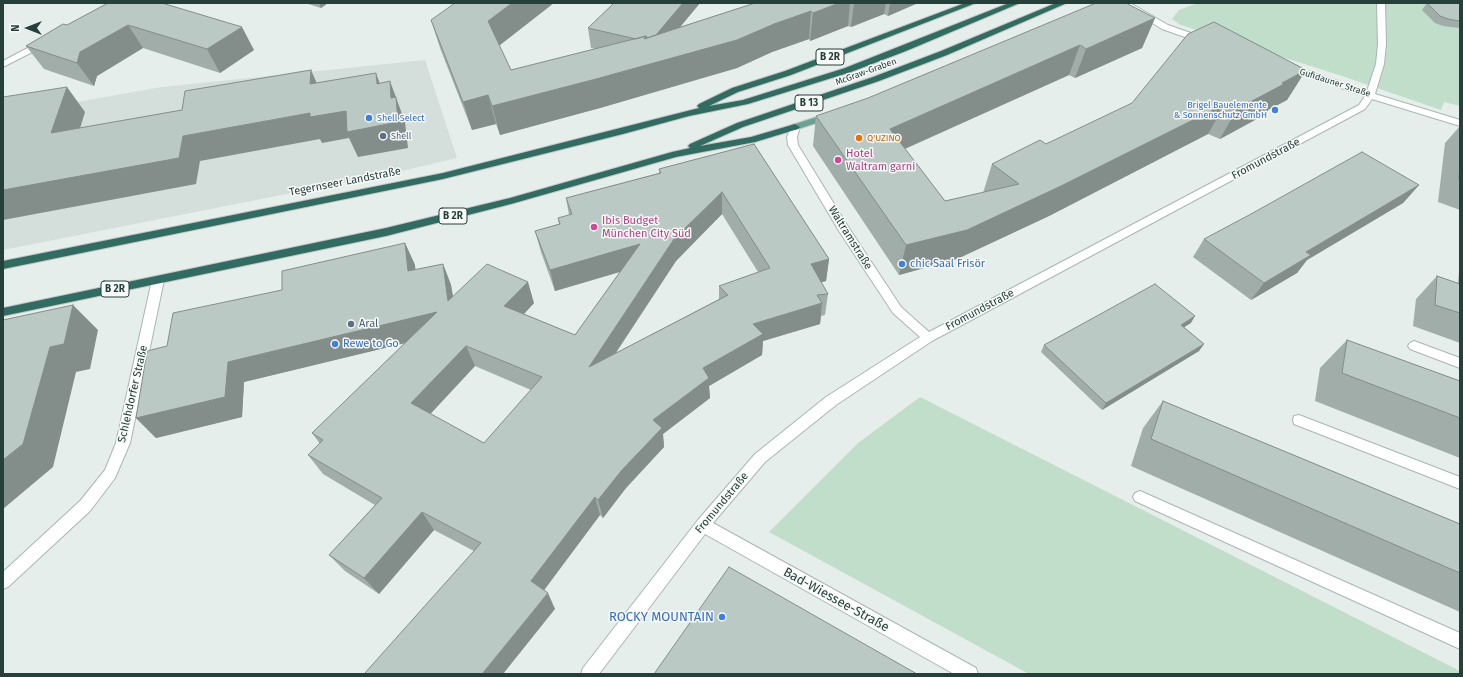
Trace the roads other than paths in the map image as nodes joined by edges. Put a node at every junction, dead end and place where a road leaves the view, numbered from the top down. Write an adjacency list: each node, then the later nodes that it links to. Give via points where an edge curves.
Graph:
1 (972, 3): 12 (highway, B 2R, via 796,70 735,90)
2 (1016, 3): 12 (highway, McGraw-Graben, via 903,49 825,77 745,102)
3 (1063, 3): 15 (highway, McGraw-Graben / B 13, via 882,77 740,125)
4 (1124, 3): 7 (street, via 1165,27)
5 (1381, 3): 10 (street, Fromundstraße, via 1380,64)
6 (53, 38): 8 (street)
7 (1209, 42)
8 (3, 64)
9 (1282, 66): 10 (street, Gufidauner Straße)
10 (1370, 95): 13 (street, Gufidauner Straße); 19 (street, Fromundstraße, via 1362,107 1348,116)
11 (840, 112): 14 (main road, B 2R)
12 (688, 113): 16 (highway, Tegernseer Landstraße / B 2R, via 443,176)
13 (1460, 123)
14 (795, 127): 15 (highway, B 2R, via 752,140); 19 (street, Waltramstraße, via 793,145 843,228 897,310)
15 (676, 154): 17 (highway, B 2R, via 567,186 386,232)
16 (3, 265)
17 (158, 280): 18 (highway, B 2R); 26 (street, Schlehdorfer Straße, via 123,442 110,474 85,506)
18 (3, 312)
19 (928, 338): 25 (street, Fromundstraße, via 831,401 760,458)
20 (1414, 346): 21 (street)
21 (1460, 363)
22 (1299, 420): 23 (street)
23 (1460, 483)
24 (1140, 496): 27 (street)
25 (703, 525): 28 (street, Fromundstraße); 29 (street, Bad-Wiessee-Straße)
26 (3, 582)
27 (1460, 642)
28 (589, 674)
29 (970, 674)

